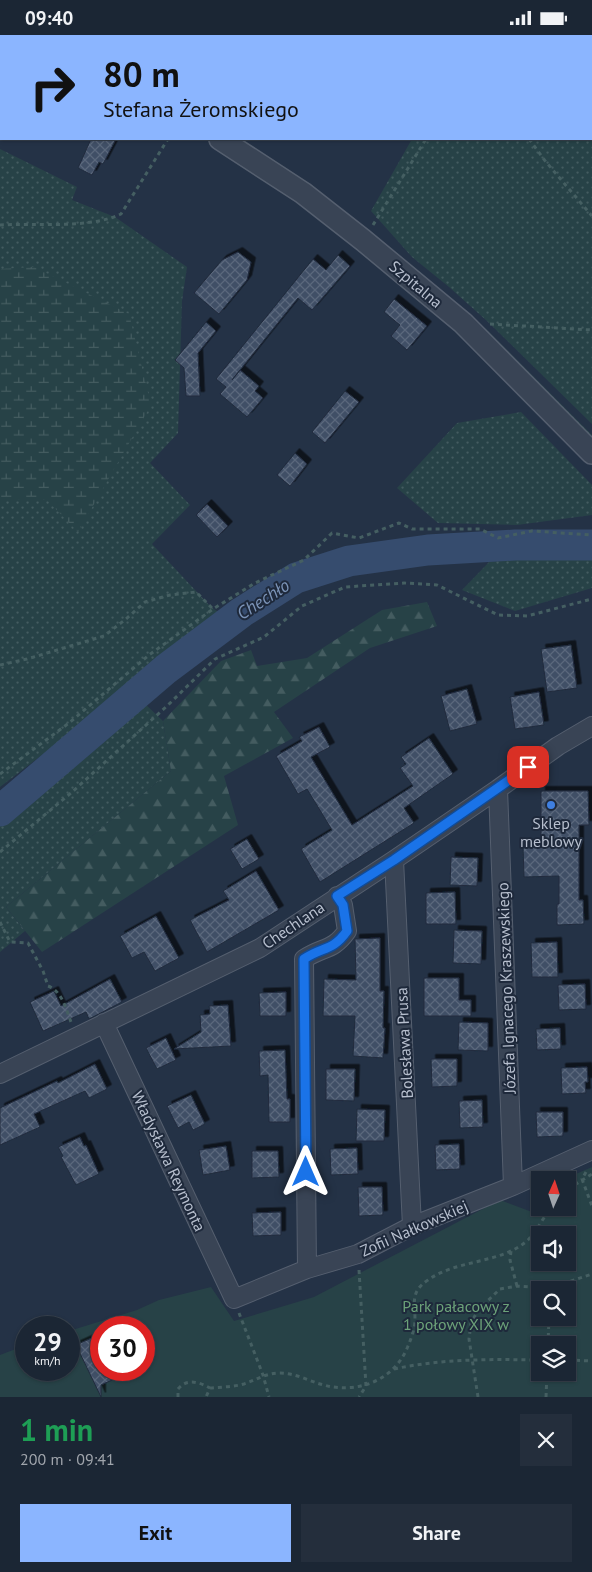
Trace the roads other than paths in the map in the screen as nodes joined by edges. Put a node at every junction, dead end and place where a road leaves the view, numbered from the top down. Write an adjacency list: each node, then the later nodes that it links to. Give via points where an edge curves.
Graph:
1 (222, 140): 2 (street, Szpitalna, via 303,193 463,323)
2 (592, 453)
3 (592, 726): 4 (street, Chechlana)
4 (498, 789): 5 (street, Chechlana); 10 (street, Józefa Ignacego Kraszewskiego)
5 (394, 860): 6 (street, Chechlana); 11 (street, Bolesława Prusa)
6 (337, 896): 7 (street, Chechlana, via 260,948); 12 (street, via 343,905 347,931 339,942 304,959)
7 (104, 1023): 8 (street, Chechlana); 13 (street, Władysława Reymonta)
8 (0, 1074)
9 (592, 1150): 10 (street, Zofii Nałkowskiej)
10 (513, 1186): 11 (street, Zofii Nałkowskiej)
11 (412, 1226): 12 (street, Zofii Nałkowskiej, via 358,1254)
12 (307, 1269): 13 (street, Zofii Nałkowskiej)
13 (234, 1299)

